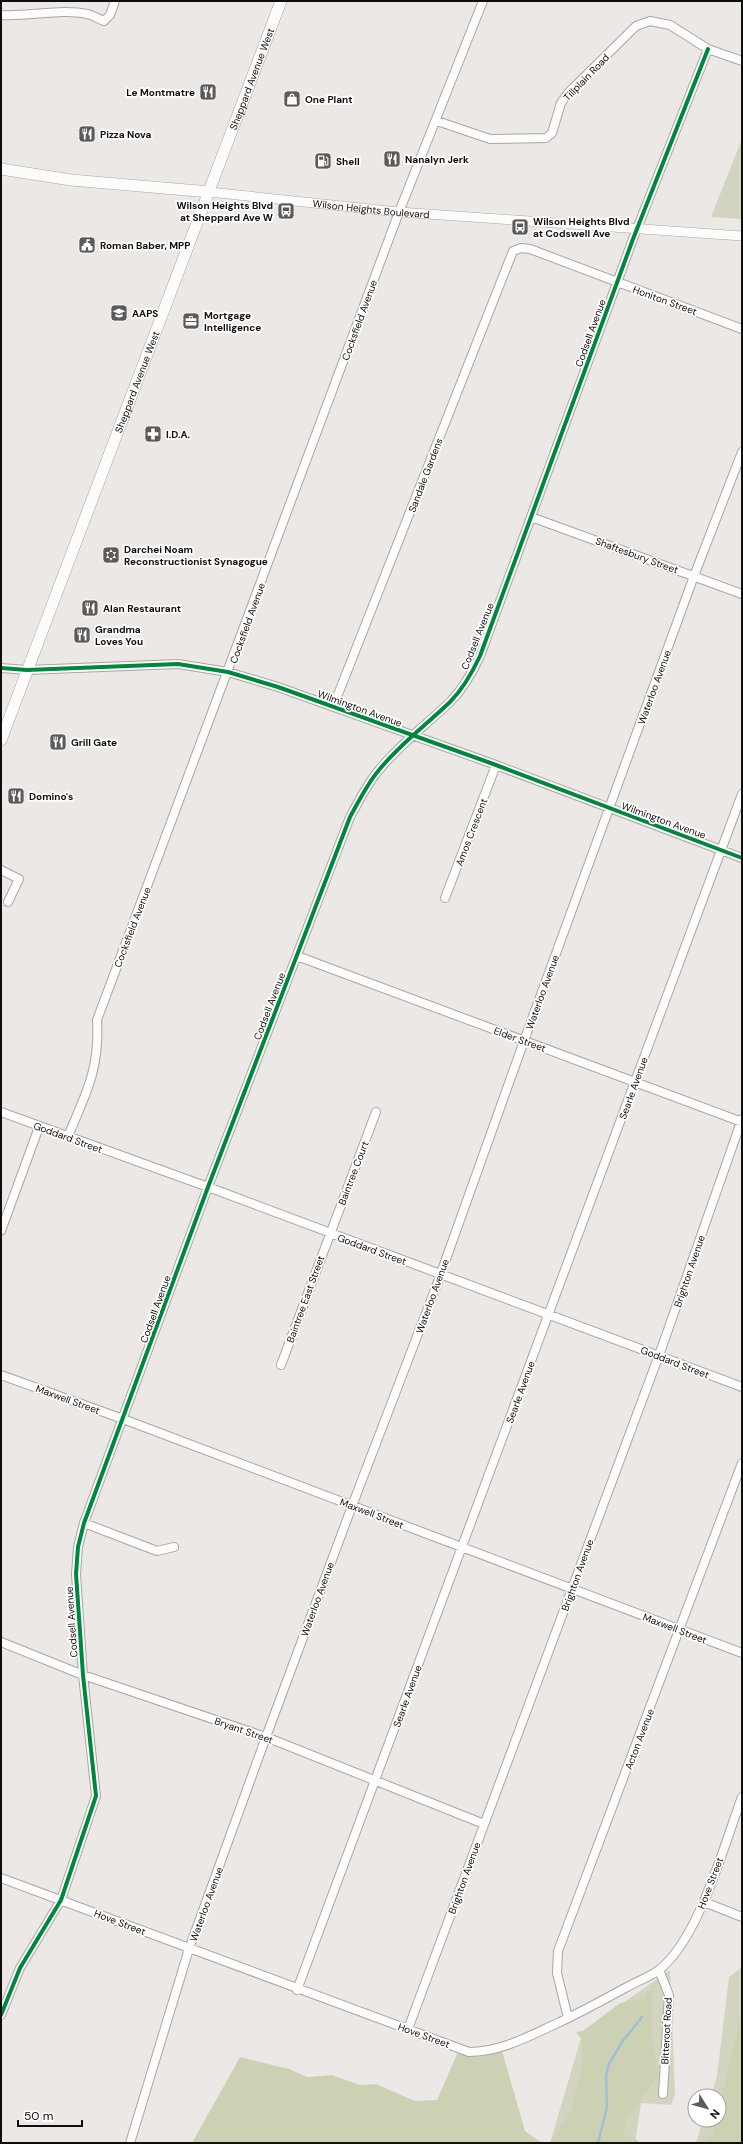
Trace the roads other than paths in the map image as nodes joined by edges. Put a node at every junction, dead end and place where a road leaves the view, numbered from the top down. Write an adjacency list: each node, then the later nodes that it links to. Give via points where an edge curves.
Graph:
1 (114, 1): 4 (street, via 110,15 104,21 90,14 76,12 21,16)
2 (281, 1): 9 (main road, Sheppard Avenue West)
3 (483, 1): 7 (street, Cocksfield Avenue)
4 (1, 14)
5 (708, 49): 6 (street, Tillplain Road); 7 (street, Tillplain Road, via 660,22 650,21 636,26 568,93 561,103 552,134 546,138 490,139); 11 (street, Codsell Avenue)
6 (742, 61)
7 (437, 121): 10 (street, Cocksfield Avenue)
8 (1, 170): 9 (main road, Wilson Heights Boulevard, via 71,180)
9 (210, 192): 10 (street, Wilson Heights Boulevard); 21 (main road, Sheppard Avenue West)
10 (399, 212): 11 (street, Wilson Heights Boulevard); 22 (street, Cocksfield Avenue)
11 (637, 228): 12 (street, Wilson Heights Boulevard); 14 (street, Codsell Avenue)
12 (742, 236)
13 (521, 248): 14 (street, Honiton Street, via 530,249); 23 (street, Sandale Gardens, via 512,251)
14 (618, 282): 15 (street, Honiton Street); 17 (street, Codsell Avenue)
15 (742, 329)
16 (742, 452): 18 (street, Waterloo Avenue)
17 (531, 517): 18 (street, Shaftesbury Street); 24 (street, Codsell Avenue, via 480,656 468,679 450,702)
18 (694, 576): 19 (street, Shaftesbury Street); 28 (street, Waterloo Avenue)
19 (742, 594)
20 (1, 668): 21 (street, Wilmington Avenue)
21 (27, 670): 22 (street, Wilmington Avenue, via 178,664); 25 (main road, Sheppard Avenue West)
22 (228, 672): 23 (street, Wilmington Avenue); 41 (street, Cocksfield Avenue, via 97,1020 98,1045 91,1083)
23 (333, 707): 24 (street, Wilmington Avenue)
24 (412, 735): 26 (street, Wilmington Avenue); 34 (street, Codsell Avenue, via 379,770 350,817)
25 (1, 740)
26 (496, 765): 28 (street, Wilmington Avenue); 32 (street, Amos Crescent)
27 (742, 794): 29 (street, Searle Avenue)
28 (610, 809): 29 (street, Wilmington Avenue); 35 (street, Waterloo Avenue)
29 (721, 850): 30 (street, Wilmington Avenue); 36 (street, Searle Avenue)
30 (742, 858)
31 (1, 870): 33 (street, via 18,879)
32 (445, 898)
33 (8, 902)
34 (297, 956): 35 (street, Elder Street); 42 (street, Codsell Avenue)
35 (524, 1040): 36 (street, Elder Street); 45 (street, Waterloo Avenue)
36 (635, 1081): 39 (street, Elder Street); 46 (street, Searle Avenue)
37 (1, 1112): 40 (street, Goddard Street)
38 (376, 1112): 44 (street, Baintree Court)
39 (742, 1121): 47 (street, Brighton Avenue)
40 (39, 1127): 41 (street, Goddard Street); 43 (street)
41 (68, 1136): 42 (street, Goddard Street)
42 (208, 1187): 44 (street, Goddard Street); 51 (street, Codsell Avenue)
43 (1, 1231)
44 (329, 1234): 45 (street, Goddard Street); 48 (street, Baintree East Street)
45 (440, 1275): 46 (street, Goddard Street); 53 (street, Waterloo Avenue)
46 (548, 1315): 47 (street, Goddard Street); 56 (street, Searle Avenue)
47 (658, 1356): 50 (street, Goddard Street); 57 (street, Brighton Avenue)
48 (281, 1365)
49 (1, 1376): 51 (street, Maxwell Street)
50 (742, 1387)
51 (123, 1419): 53 (street, Maxwell Street); 54 (street, Codsell Avenue)
52 (742, 1463): 58 (street, Acton Avenue)
53 (352, 1506): 56 (street, Maxwell Street); 62 (street, Waterloo Avenue)
54 (84, 1523): 55 (street, via 157,1551); 61 (street, Codsell Avenue, via 78,1547 76,1574)
55 (174, 1547)
56 (462, 1548): 57 (street, Maxwell Street); 63 (street, Searle Avenue)
57 (572, 1588): 58 (street, Maxwell Street); 65 (street, Brighton Avenue)
58 (680, 1630): 60 (street, Maxwell Street); 74 (street, Acton Avenue, via 558,1951 557,1973)
59 (1, 1642): 61 (street, Bryant Street)
60 (742, 1653)
61 (83, 1675): 62 (street, Bryant Street); 67 (street, Codsell Avenue, via 96,1796)
62 (266, 1737): 63 (street, Bryant Street); 70 (street, Waterloo Avenue)
63 (375, 1781): 65 (street, Bryant Street); 72 (street, Searle Avenue)
64 (742, 1797): 68 (street, Hove Street)
65 (484, 1824): 75 (street, Brighton Avenue)
66 (1, 1878): 67 (street, Hove Street)
67 (61, 1900): 70 (street, Hove Street); 73 (street, Codsell Avenue, via 20,1968)
68 (704, 1902): 69 (street); 71 (street, Hove Street, via 690,1933)
69 (742, 1917)
70 (189, 1949): 72 (street, Hove Street); 77 (street, Waterloo Avenue)
71 (659, 1970): 74 (street, Hove Street); 76 (street, Bitteroot Road, via 669,1995)
72 (297, 1990): 75 (street, Hove Street)
73 (1, 2015)
74 (568, 2018): 75 (street, Hove Street, via 504,2047 486,2052 469,2052)
75 (408, 2029)
76 (662, 2094)
77 (130, 2143)

